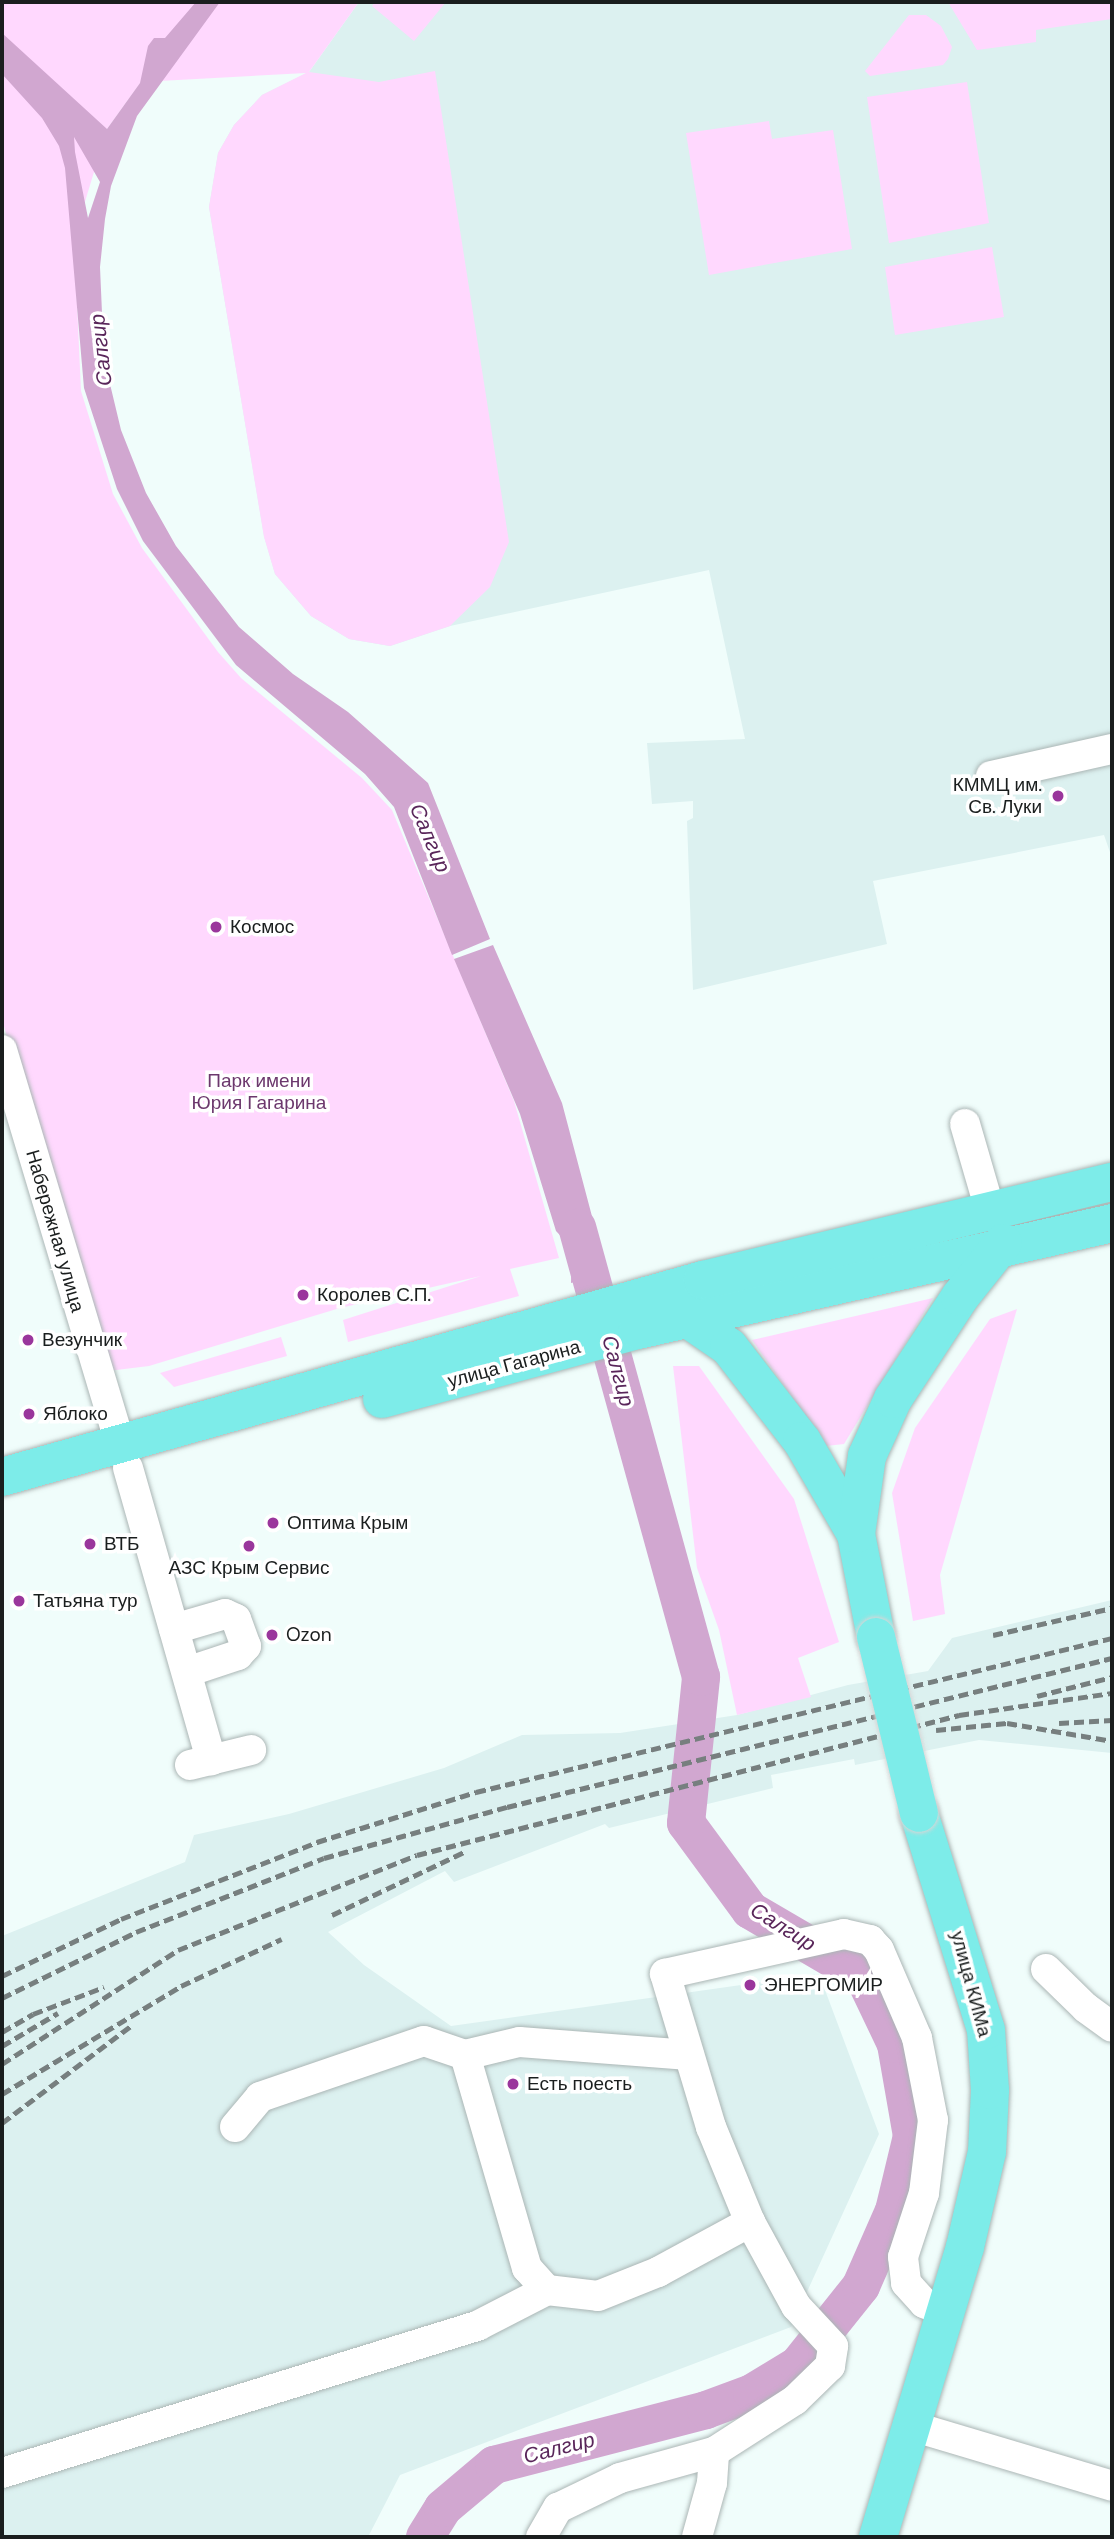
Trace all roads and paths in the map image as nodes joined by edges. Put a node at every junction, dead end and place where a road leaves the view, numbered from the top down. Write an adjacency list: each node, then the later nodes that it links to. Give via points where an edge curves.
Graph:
1 (1112, 749): 2 (street)
2 (990, 776)
3 (2, 1050): 12 (street, Набережная улица)
4 (965, 1124): 7 (street)
5 (1112, 1182): 6 (main road, улица Гагарина)
6 (1044, 1197): 7 (main road, улица Гагарина); 9 (main road)
7 (990, 1210): 10 (main road, улица Гагарина, via 703,1280)
8 (1112, 1223): 9 (main road, улица Гагарина)
9 (995, 1252): 11 (main road, улица Гагарина); 15 (main road, via 960,1297 877,1427 858,1498)
10 (645, 1314): 11 (main road, улица Гагарина); 12 (main road, улица Гагарина)
11 (691, 1318): 15 (main road, via 729,1347 785,1419)
12 (124, 1456): 13 (main road, улица Гагарина); 14 (main road, улица Гагарина); 17 (street, Набережная улица)
13 (2, 1477)
14 (2, 1503)
15 (856, 1534): 27 (main road, улица КИМа, bridge, via 919,1813 983,2017 990,2091 987,2152)
16 (236, 1594): 17 (street)
17 (172, 1621): 18 (street, Набережная улица); 18 (street, via 225,1614 236,1619 246,1646 238,1655)
18 (187, 1672): 19 (street, Набережная улица, via 200,1762)
19 (251, 1750)
20 (1046, 1969): 21 (street)
21 (1112, 2027)
22 (465, 2055): 23 (street, via 519,2042); 24 (street, via 424,2041 260,2097); 26 (street, via 527,2268)
23 (689, 2055): 25 (street, via 710,2127); 27 (street, via 665,1974 844,1934 870,1940 879,1950 917,2038 933,2120 924,2193 903,2257 906,2283 924,2303)
24 (235, 2127)
25 (750, 2222): 26 (street, via 658,2272 598,2296); 29 (street, via 796,2306 833,2346 830,2366 795,2400)
26 (547, 2290): 30 (street, via 479,2325)
27 (944, 2311): 28 (main road, улица КИМа)
28 (908, 2425): 31 (street); 34 (main road, улица КИМа)
29 (714, 2452): 32 (street, via 620,2478 558,2508); 33 (street, via 712,2483)
30 (2, 2473)
31 (1112, 2486)
32 (541, 2537)
33 (697, 2537)
34 (878, 2537)

